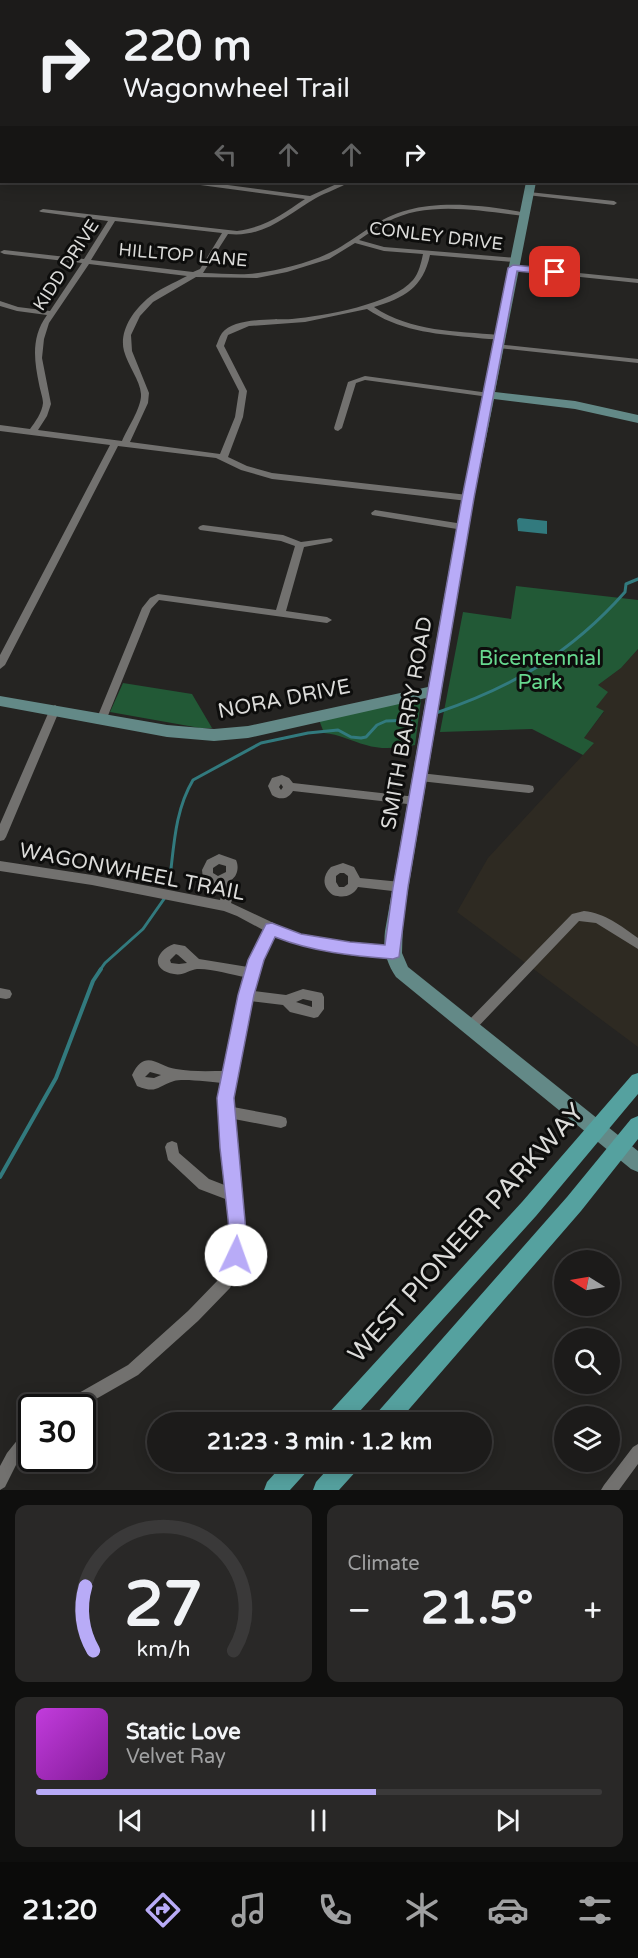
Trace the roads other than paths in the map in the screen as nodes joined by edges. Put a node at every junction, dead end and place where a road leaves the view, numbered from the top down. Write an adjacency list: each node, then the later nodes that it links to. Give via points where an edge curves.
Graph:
1 (200, 183): 4 (street)
2 (344, 183): 4 (street)
3 (530, 188): 5 (street); 7 (street, SMITH BARRY ROAD)
4 (312, 198): 9 (street, via 265,229)
5 (614, 203)
6 (43, 211): 8 (street)
7 (524, 213): 10 (street, HILLTOP LANE, via 451,206 420,209 390,217); 14 (street, SMITH BARRY ROAD)
8 (113, 219): 9 (street); 13 (street, KIDD DRIVE)
9 (226, 232): 15 (street)
10 (354, 241): 12 (street, CONLEY DRIVE, via 376,248); 15 (street, HILLTOP LANE, via 326,257 267,275)
11 (4, 252): 13 (street, HILLTOP LANE)
12 (427, 253): 14 (street, CONLEY DRIVE); 18 (street, via 414,284)
13 (87, 261): 15 (street, HILLTOP LANE); 19 (street, KIDD DRIVE)
14 (514, 264): 16 (street, CONLEY DRIVE); 20 (street, SMITH BARRY ROAD)
15 (197, 274): 27 (street, via 150,300 129,328 128,351 145,393 144,404)
16 (638, 280)
17 (0, 303): 19 (street)
18 (367, 306): 20 (street, via 379,316 411,327); 28 (street, via 305,320 246,324 225,334 220,346 243,398)
19 (51, 313): 26 (street, KIDD DRIVE, via 40,339 38,358 46,404)
20 (499, 341): 21 (street); 22 (street, SMITH BARRY ROAD)
21 (638, 362)
22 (489, 395): 23 (street, via 575,405); 25 (street, via 356,379); 29 (street, SMITH BARRY ROAD)
23 (638, 419)
24 (0, 428): 26 (street)
25 (338, 428)
26 (34, 430): 27 (street)
27 (120, 445): 28 (street); 37 (street)
28 (223, 458): 29 (street, via 272,476)
29 (468, 498): 31 (street, SMITH BARRY ROAD)
30 (375, 513): 31 (street)
31 (463, 526): 38 (street, SMITH BARRY ROAD)
32 (203, 528): 34 (street, via 283,538)
33 (328, 540): 34 (street)
34 (300, 545): 35 (street)
35 (280, 614): 36 (street); 41 (street, via 169,597 153,600)
36 (327, 620)
37 (0, 665)
38 (435, 691): 41 (street, NORA DRIVE, via 229,735 186,734); 42 (street, SMITH BARRY ROAD)
39 (0, 701): 40 (street, NORA DRIVE)
40 (55, 709): 41 (street, NORA DRIVE); 46 (street)
41 (102, 718)
42 (420, 777): 44 (street); 45 (street, SMITH BARRY ROAD)
43 (290, 787): 45 (street)
44 (529, 789)
45 (416, 801): 50 (street, SMITH BARRY ROAD)
46 (0, 837)
47 (0, 866): 51 (street, WAGONWHEEL TRAIL)
48 (225, 878): 51 (street, via 229,890)
49 (355, 882): 50 (street)
50 (401, 887): 54 (street, SMITH BARRY ROAD)
51 (224, 906): 52 (street, WAGONWHEEL TRAIL)
52 (272, 929): 54 (street, WAGONWHEEL TRAIL, via 335,947); 56 (street)
53 (638, 944): 59 (street, via 594,916 576,917)
54 (393, 952): 59 (street, via 402,972)
55 (196, 964): 56 (street)
56 (252, 973): 57 (street)
57 (246, 995): 58 (street); 61 (street)
58 (286, 1000)
59 (470, 1027): 66 (street)
60 (172, 1075): 61 (street)
61 (228, 1077): 63 (street)
62 (638, 1081): 66 (main road, WEST PIONEER PARKWAY)
63 (226, 1112): 64 (street); 70 (street)
64 (281, 1122)
65 (638, 1125): 68 (main road)
66 (597, 1129): 68 (street); 72 (main road, WEST PIONEER PARKWAY)
67 (172, 1147): 70 (street, via 173,1156 204,1184)
68 (620, 1148): 69 (street); 73 (main road)
69 (638, 1163)
70 (235, 1196): 71 (street, via 238,1243 225,1283 134,1370)
71 (91, 1394)
72 (345, 1412)
73 (393, 1412)
74 (18, 1450): 78 (street)
75 (638, 1452): 79 (street)
76 (291, 1472): 80 (main road)
77 (340, 1472): 81 (main road)
78 (0, 1482)
79 (615, 1488)
80 (275, 1490)
81 (324, 1490)

